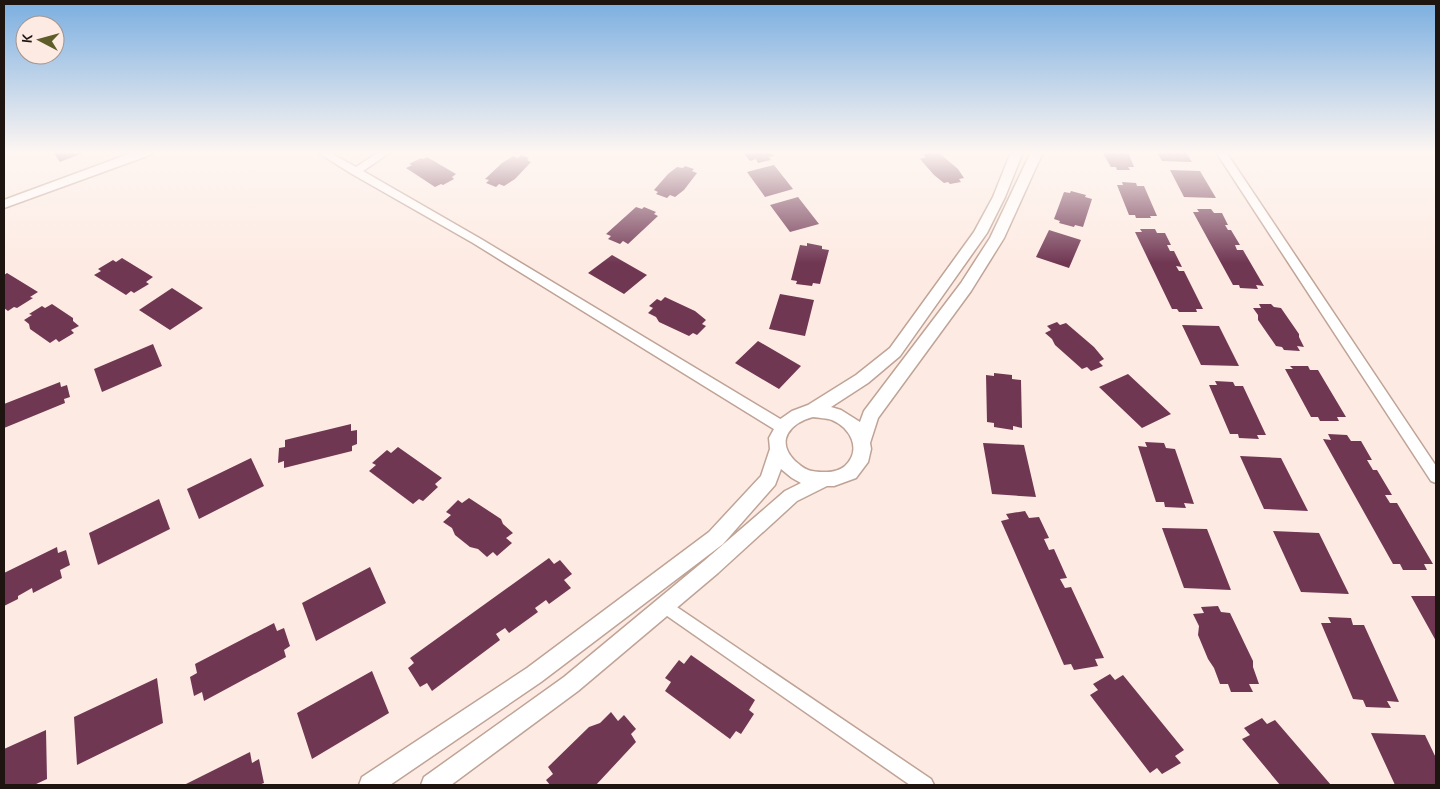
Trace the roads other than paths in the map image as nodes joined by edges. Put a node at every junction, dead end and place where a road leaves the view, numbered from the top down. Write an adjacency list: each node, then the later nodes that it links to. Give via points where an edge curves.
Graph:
1 (31, 189): 7 (street)
2 (45, 189): 8 (street)
3 (385, 189): 10 (street)
4 (1002, 189): 9 (street, via 980,233 895,352 862,379)
5 (1020, 189): 11 (street, via 997,238 966,287 870,416)
6 (1245, 189): 13 (street)
7 (4, 199)
8 (4, 204)
9 (813, 410): 10 (street, via 790,418); 11 (street, via 839,414 858,430)
10 (782, 427): 12 (street)
11 (863, 441): 14 (street, via 864,452 851,472)
12 (778, 450): 14 (street, via 794,471 808,478); 16 (street, via 768,480 716,538 534,675)
13 (1436, 477)
14 (823, 480): 15 (street, via 791,496)
15 (665, 606): 17 (street, via 571,684); 18 (street)
16 (370, 785)
17 (432, 785)
18 (925, 785)

